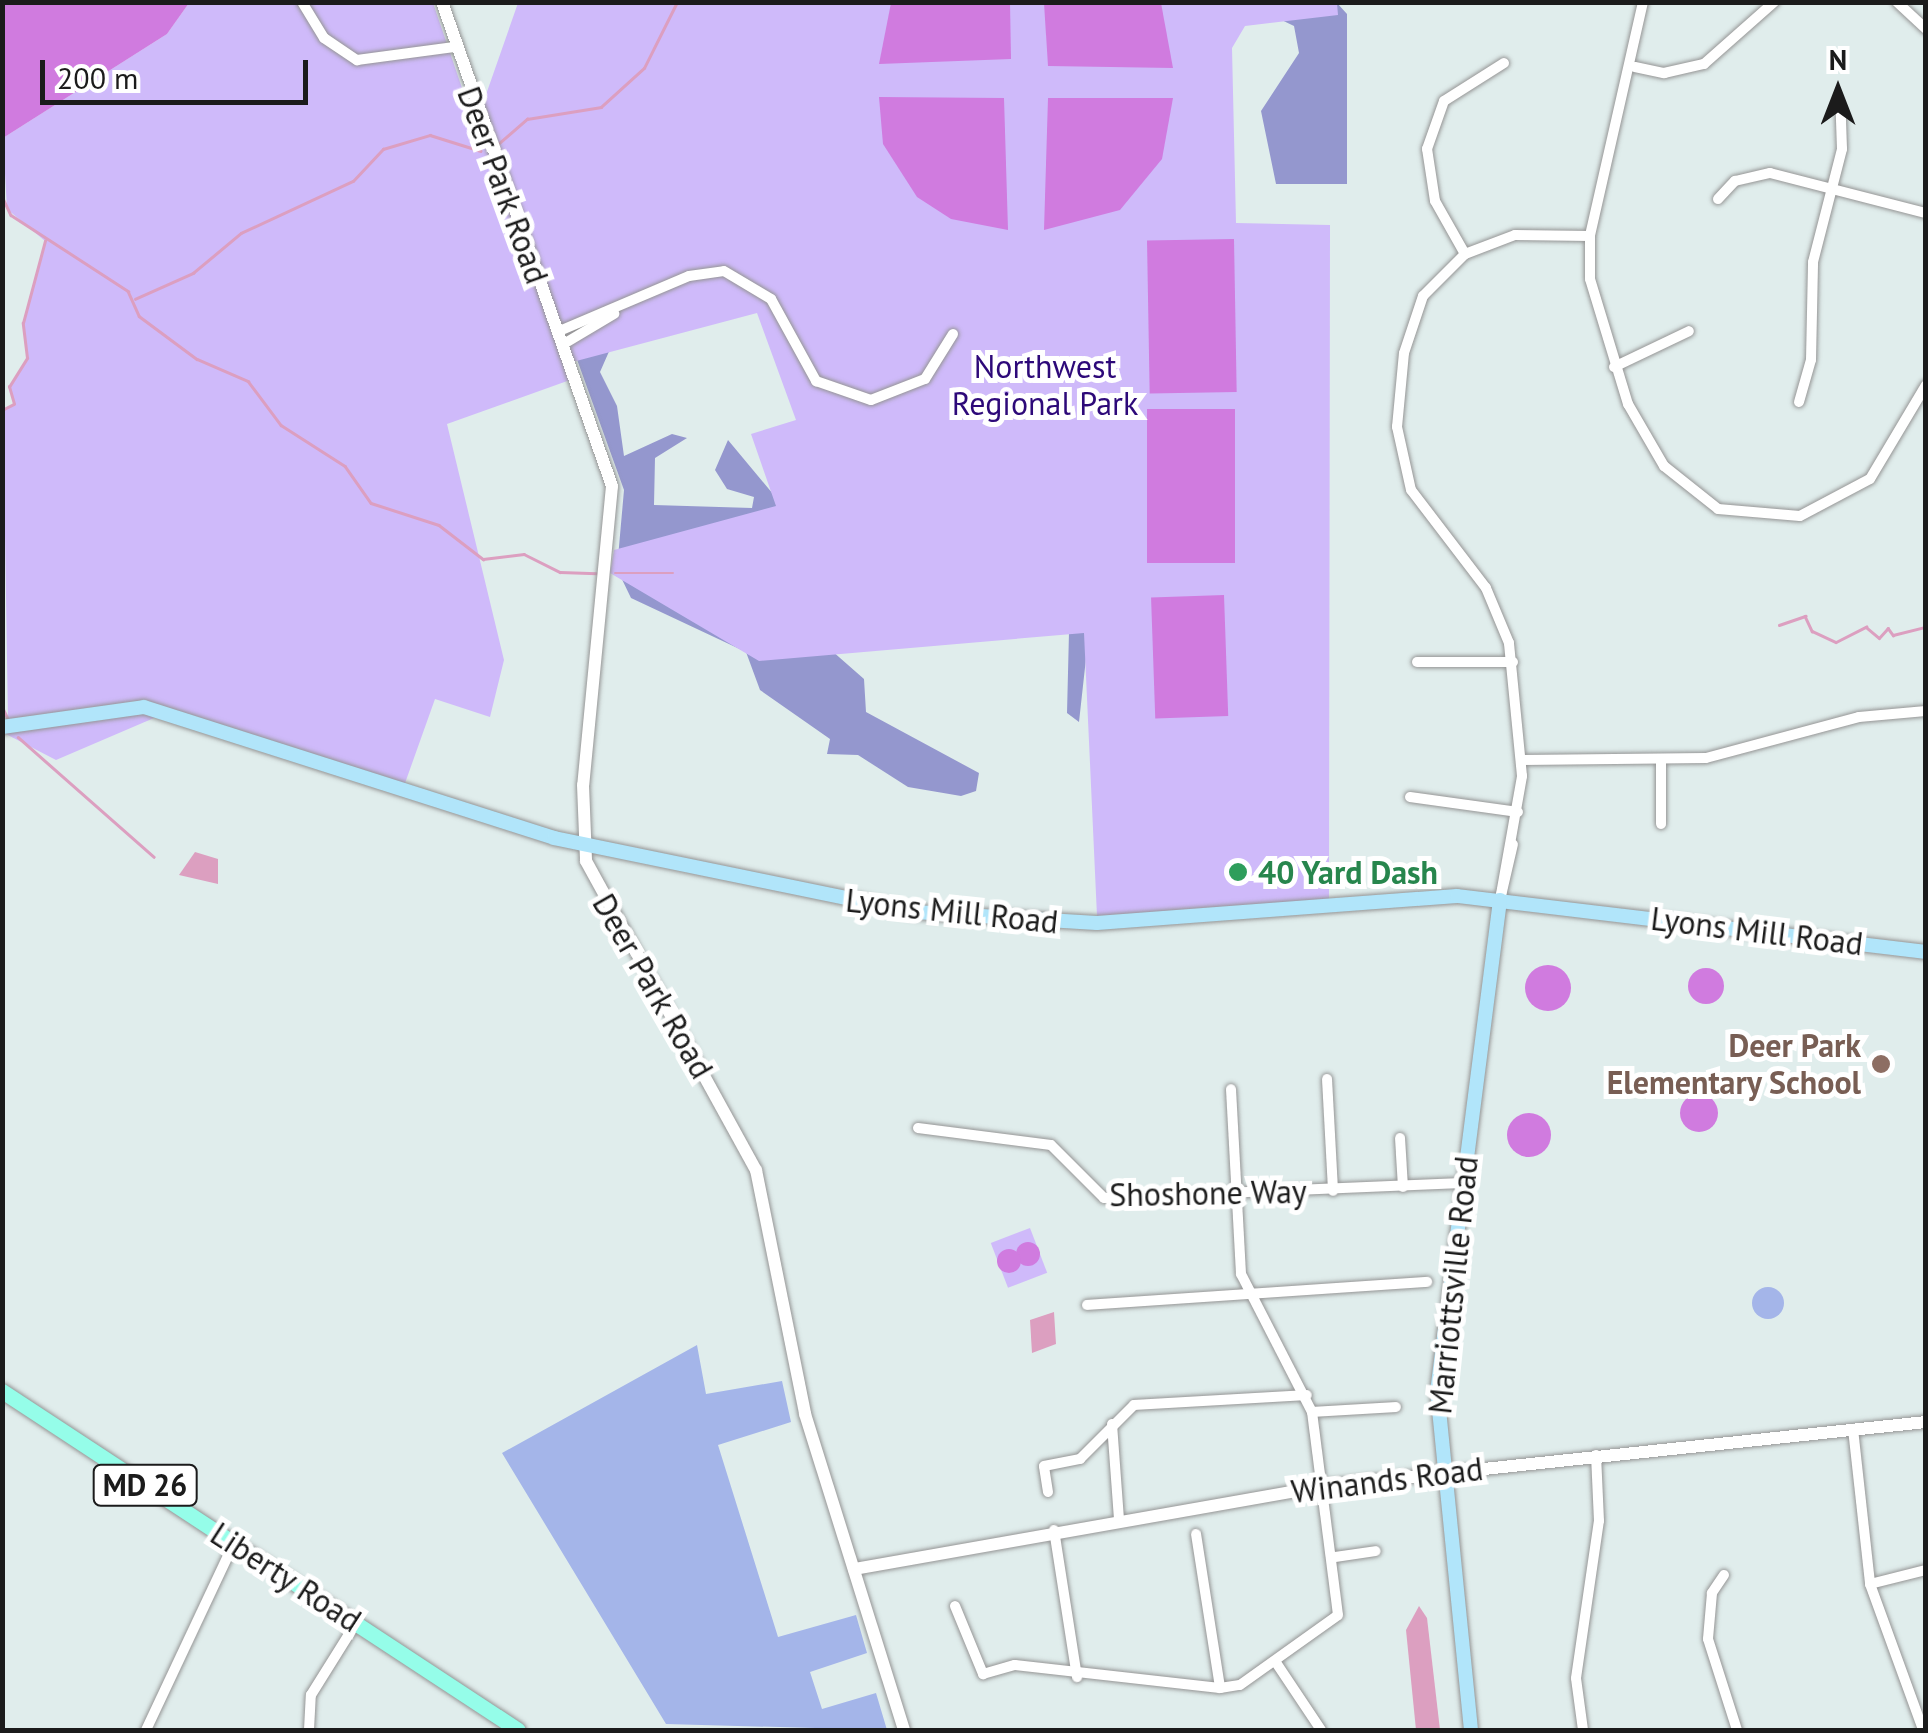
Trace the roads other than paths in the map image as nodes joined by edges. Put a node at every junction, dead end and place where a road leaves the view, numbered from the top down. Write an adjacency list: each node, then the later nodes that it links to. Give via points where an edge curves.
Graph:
1 (302, 2): 7 (street, via 331,46 357,60)
2 (442, 2): 7 (street, Deer Park Road)
3 (1643, 2): 9 (street)
4 (1774, 2): 9 (street, via 1704,64 1664,73)
5 (1898, 2): 6 (street)
6 (1926, 29)
7 (454, 48): 18 (street, Deer Park Road)
8 (1504, 63): 15 (street, via 1444,101 1426,149 1435,201)
9 (1634, 67): 14 (street)
10 (1842, 115): 11 (street)
11 (1832, 188): 12 (street, via 1757,174); 13 (street); 21 (street, via 1812,262 1811,360)
12 (1718, 199)
13 (1926, 213)
14 (1590, 236): 15 (street, Marriottsville Road, via 1515,235); 19 (street, via 1592,296)
15 (1465, 254): 23 (street, Marriottsville Road, via 1424,296 1406,338 1399,452 1421,510 1496,604)
16 (1688, 331): 19 (street)
17 (953, 334): 18 (street, via 925,379 870,400 811,377 770,299 742,276 698,273)
18 (559, 338): 31 (street, Deer Park Road, via 614,504)
19 (1614, 367): 20 (street, via 1648,444 1680,484 1718,509 1764,520 1800,516 1856,491 1901,436)
20 (1926, 385)
21 (1800, 402)
22 (1418, 662): 23 (street)
23 (1513, 662): 27 (street, Marriottsville Road)
24 (1926, 712): 26 (street)
25 (2, 728): 31 (main road, Lyons Mill Road, via 115,706 154,709)
26 (1661, 759): 27 (street); 30 (street)
27 (1522, 760): 29 (street, Marriottsville Road)
28 (1410, 798): 29 (street)
29 (1518, 812): 32 (street, Marriottsville Road)
30 (1661, 824)
31 (584, 846): 32 (main road, Lyons Mill Road, via 875,906 1030,923 1426,896); 62 (street, Deer Park Road, via 611,918 753,1160 805,1414)
32 (1500, 900): 33 (main road, Lyons Mill Road); 38 (main road, Marriottsville Road)
33 (1926, 952)
34 (1328, 1079): 41 (street)
35 (1231, 1088): 40 (street)
36 (918, 1128): 40 (street, Shoshone Way, via 1051,1145 1104,1198)
37 (1400, 1138): 39 (street)
38 (1463, 1184): 39 (street, Shoshone Way); 53 (main road, Marriottsville Road, via 1437,1392)
39 (1402, 1187): 41 (street, Shoshone Way)
40 (1236, 1190): 41 (street, Shoshone Way); 43 (street)
41 (1334, 1191)
42 (1427, 1282): 43 (street)
43 (1251, 1297): 44 (street); 46 (street)
44 (1087, 1305)
45 (2, 1392): 59 (main road, Liberty Road / MD 26)
46 (1306, 1395): 48 (street); 50 (street, via 1139,1404)
47 (1396, 1407): 48 (street)
48 (1312, 1412): 54 (street)
49 (1926, 1422): 51 (street, Winands Road)
50 (1112, 1424): 55 (street, via 1080,1459 1044,1466); 56 (street)
51 (1853, 1430): 52 (street, Winands Road); 65 (street)
52 (1596, 1455): 53 (street, Winands Road); 77 (street, via 1599,1521 1576,1678)
53 (1440, 1472): 54 (street, Winands Road); 76 (main road, Marriottsville Road)
54 (1324, 1486): 56 (street, Winands Road); 61 (street)
55 (1048, 1492)
56 (1119, 1520): 57 (street, Winands Road)
57 (1054, 1529): 62 (street, Winands Road); 69 (street)
58 (1196, 1534): 70 (street)
59 (234, 1543): 67 (main road, Liberty Road / MD 26); 71 (street)
60 (1376, 1551): 61 (street)
61 (1334, 1556): 68 (street, via 1338,1615)
62 (854, 1569): 74 (street, Deer Park Road)
63 (1926, 1570): 65 (street)
64 (1724, 1575): 78 (street, via 1712,1593 1708,1639)
65 (1870, 1584): 79 (street)
66 (955, 1606): 69 (street, via 980,1672 1016,1665)
67 (356, 1623): 72 (street, via 311,1695); 73 (main road, Liberty Road / MD 26)
68 (1275, 1661): 70 (street); 75 (street)
69 (1077, 1677): 70 (street)
70 (1220, 1688)
71 (146, 1730)
72 (309, 1730)
73 (518, 1730)
74 (904, 1730)
75 (1321, 1730)
76 (1471, 1730)
77 (1584, 1730)
78 (1737, 1730)
79 (1922, 1730)

